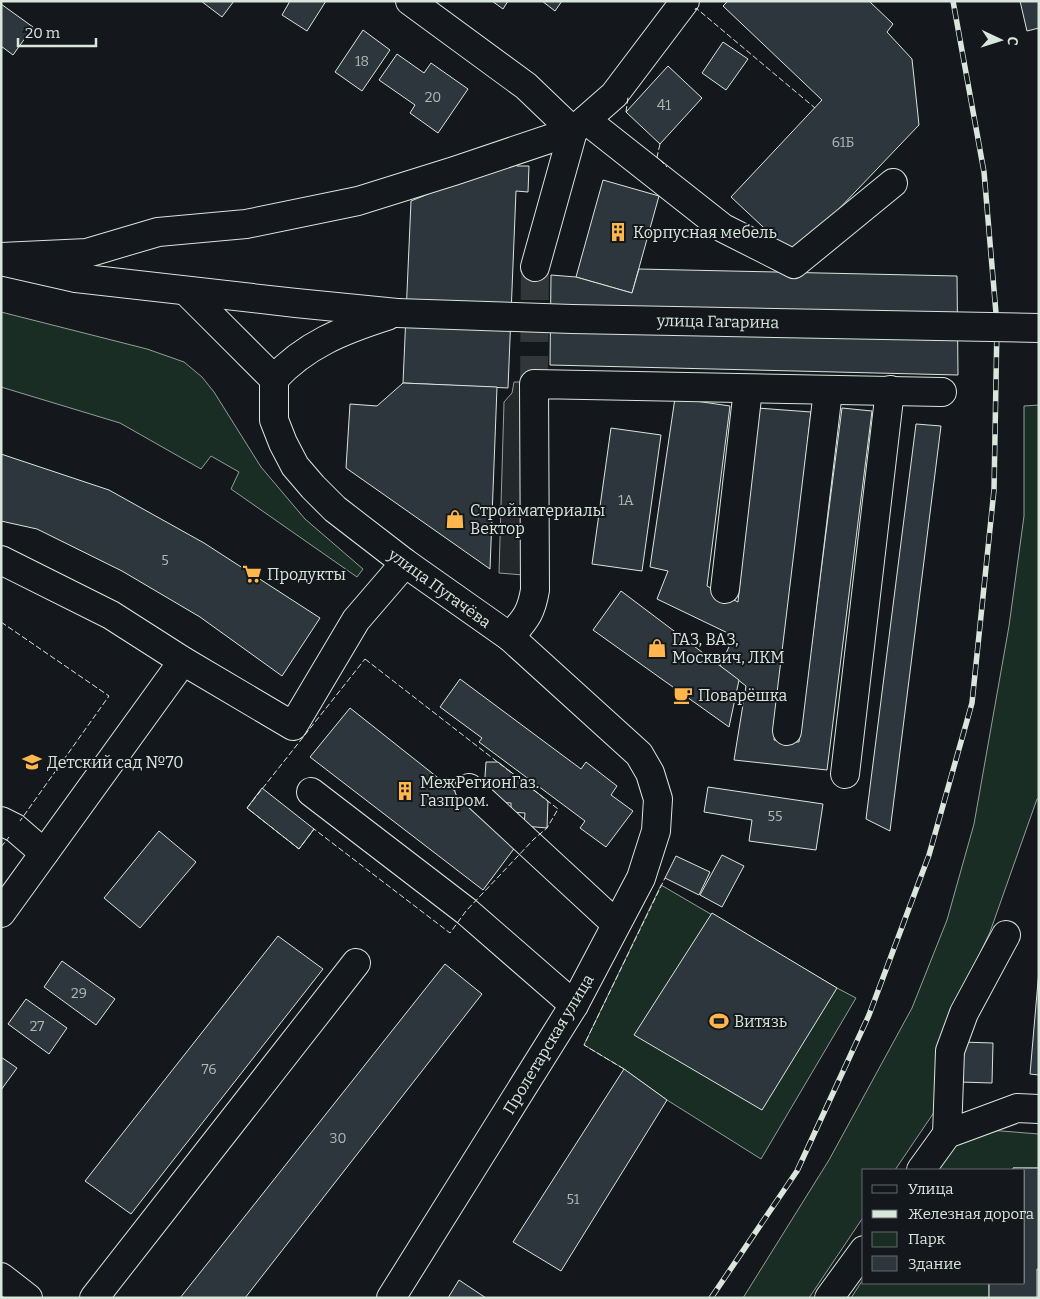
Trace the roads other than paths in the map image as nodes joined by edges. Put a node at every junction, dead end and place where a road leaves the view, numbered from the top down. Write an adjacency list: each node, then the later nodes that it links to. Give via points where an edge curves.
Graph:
1 (410, 1): 3 (main road)
2 (685, 1): 3 (main road, via 614,95)
3 (579, 125): 4 (main road, via 723,228 794,264); 5 (main road, via 454,172 358,201 246,224 158,232 87,253); 6 (main road)
4 (893, 183)
5 (1, 259): 7 (main road, улица Гагарина, via 76,278)
6 (535, 267)
7 (186, 291): 8 (main road, улица Гагарина); 10 (main road)
8 (397, 313): 9 (main road, улица Гагарина, bridge); 10 (main road, via 347,329 308,349)
9 (1039, 328)
10 (274, 379): 16 (main road, улица Пугачёва, via 274,420 295,466 335,509)
11 (748, 389): 13 (main road); 17 (main road); 18 (main road, via 534,384 535,590 526,619)
12 (890, 390): 13 (main road); 14 (main road); 22 (main road)
13 (828, 391): 20 (main road)
14 (942, 392)
15 (1, 560): 19 (main road, via 111,614)
16 (405, 563): 18 (main road, улица Пугачёва); 19 (main road, via 356,620 293,726)
17 (725, 589)
18 (510, 637): 21 (main road, улица Пугачёва, via 639,754)
19 (183, 661): 26 (main road)
20 (787, 732)
21 (650, 773): 28 (main road, Пролетарская улица, via 658,800 656,831 640,878)
22 (845, 774)
23 (469, 788): 28 (main road)
24 (311, 792): 31 (main road, via 466,911)
25 (1, 821): 26 (main road, via 15,828)
26 (44, 853): 27 (main road)
27 (1, 913)
28 (616, 924): 31 (main road, Пролетарская улица)
29 (1006, 935): 33 (main road, via 964,1013 950,1051)
30 (356, 963): 38 (main road)
31 (574, 1004): 39 (main road, Пролетарская улица)
32 (1039, 1109): 33 (main road, via 1017,1108)
33 (947, 1134): 34 (main road)
34 (922, 1169)
35 (862, 1253): 40 (main road)
36 (1, 1277): 37 (main road)
37 (28, 1298)
38 (94, 1298)
39 (391, 1298)
40 (830, 1298)

